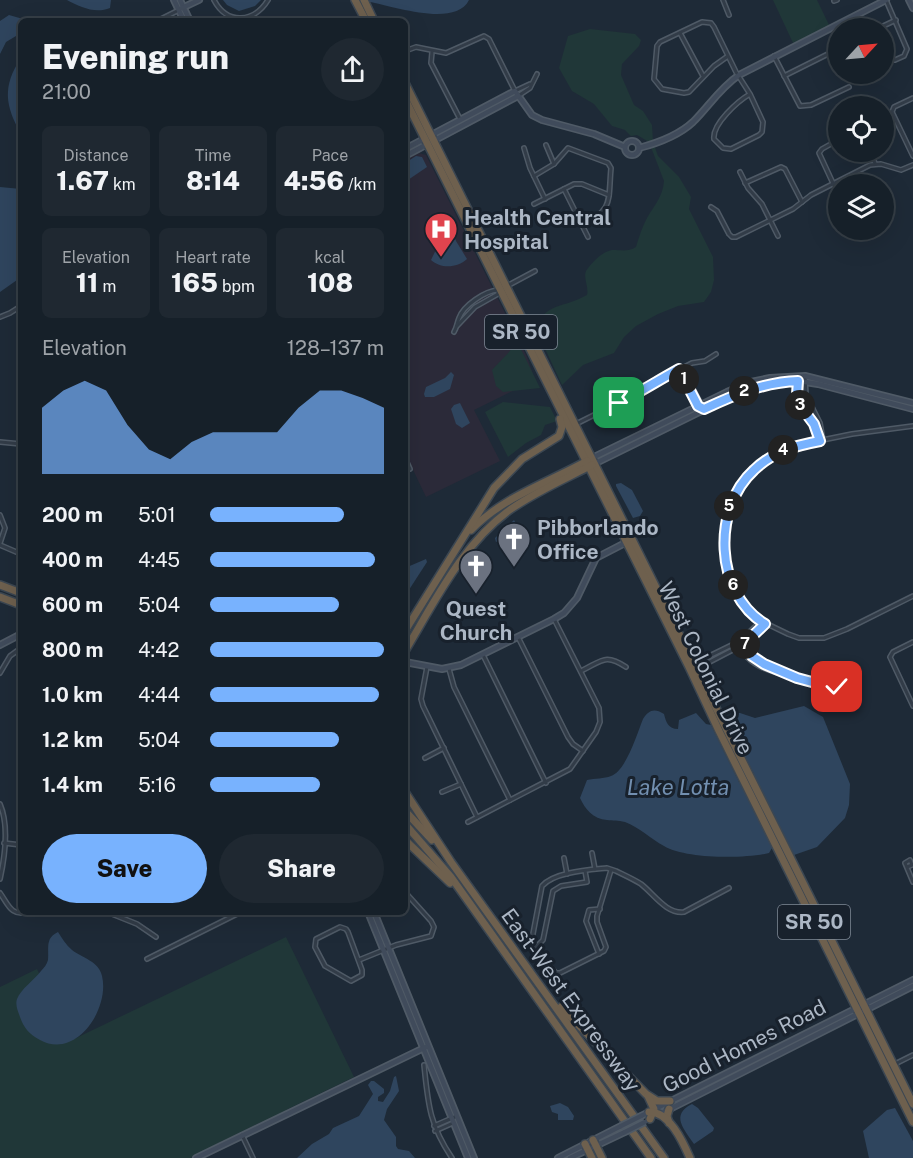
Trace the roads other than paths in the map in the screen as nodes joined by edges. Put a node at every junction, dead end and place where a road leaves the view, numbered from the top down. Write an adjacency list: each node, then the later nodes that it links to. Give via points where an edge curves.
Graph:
1 (174, 0): 12 (street)
2 (180, 0): 12 (street)
3 (199, 0): 12 (street)
4 (214, 0): 5 (street, via 222,12 242,18 254,16)
5 (268, 0)
6 (355, 0): 17 (highway)
7 (364, 0): 18 (highway)
8 (723, 0): 13 (street)
9 (886, 0): 19 (street); 25 (street)
10 (909, 0): 11 (street)
11 (913, 8)
12 (181, 9): 14 (street); 15 (street); 16 (street)
13 (729, 15)
14 (163, 18)
15 (183, 18)
16 (188, 18)
17 (368, 18)
18 (370, 18)
19 (896, 20): 26 (street, via 907,53)
20 (680, 33): 24 (street, via 702,22 711,23); 29 (street); 29 (street, via 657,46 656,83 662,89 684,93)
21 (408, 50): 22 (street, via 416,47)
22 (433, 52): 33 (street, via 451,52 484,36); 38 (street, via 431,63)
23 (828, 54): 30 (street)
24 (728, 56): 28 (street); 29 (street)
25 (774, 56): 28 (street); 30 (street)
26 (894, 60)
27 (537, 74): 33 (street, via 530,88)
28 (739, 75): 34 (street); 46 (street, via 686,128)
29 (704, 76)
30 (784, 76): 31 (street, via 800,106 811,105)
31 (849, 87)
32 (408, 90): 40 (highway, West Colonial Drive / SR 50)
33 (516, 94): 37 (street); 39 (street); 43 (street, via 532,115 542,120)
34 (750, 94): 34 (street, via 716,127 714,139 723,148 731,149 762,132 763,122)
35 (913, 98): 48 (street, via 894,107 892,112)
36 (408, 104): 40 (highway, West Colonial Drive / SR 50)
37 (484, 108): 38 (street); 39 (street)
38 (461, 121): 40 (street)
39 (468, 123): 40 (street)
40 (430, 140): 44 (street); 47 (street); 69 (highway, West Colonial Drive / SR 50)
41 (546, 145): 49 (street)
42 (828, 146): 53 (street, via 819,153)
43 (625, 147): 46 (street, via 631,141); 46 (street, via 631,155)
44 (408, 148)
45 (524, 148): 55 (street)
46 (639, 148)
47 (408, 154)
48 (913, 156)
49 (554, 164): 55 (street); 59 (street, via 568,148 608,163)
50 (875, 164): 51 (street, via 901,170); 54 (street)
51 (913, 165)
52 (740, 172): 56 (street)
53 (828, 174)
54 (854, 174)
55 (534, 176): 60 (street)
56 (745, 183): 61 (street, via 781,167); 64 (street)
57 (828, 186): 61 (street)
58 (564, 189): 59 (street, via 579,184); 60 (street); 65 (street)
59 (609, 195): 65 (street, via 599,216)
60 (545, 199): 62 (street)
61 (802, 202): 64 (street)
62 (534, 204)
63 (711, 207): 64 (street, via 732,237)
64 (769, 220): 66 (street)
65 (582, 225): 67 (street)
66 (777, 236)
67 (588, 237)
68 (536, 271): 69 (street)
69 (503, 288): 72 (street, via 471,303 459,317); 76 (highway, West Colonial Drive / SR 50); 80 (highway, West Colonial Drive / SR 50)
70 (18, 308): 71 (street)
71 (0, 317)
72 (454, 332)
73 (716, 354): 74 (street)
74 (681, 369): 78 (street); 80 (street)
75 (802, 379): 77 (street); 78 (street, via 751,382); 79 (street); 82 (street, via 820,423); 82 (street, via 797,394 799,404)
76 (554, 399): 85 (highway, West Colonial Drive / SR 50); 91 (highway, via 561,434 508,471)
77 (913, 403)
78 (701, 406): 85 (street)
79 (913, 409)
80 (575, 424): 85 (highway, West Colonial Drive / SR 50)
81 (913, 426): 82 (street)
82 (822, 440): 99 (street, via 786,448 766,459 745,480 729,507 725,535 731,582 742,602)
83 (0, 442): 84 (street)
84 (18, 444)
85 (590, 463): 89 (highway, West Colonial Drive / SR 50); 89 (highway, West Colonial Drive / SR 50, via 620,532); 91 (highway, via 499,506); 107 (highway, via 510,510 484,533 448,580)
86 (408, 465): 87 (street)
87 (410, 469)
88 (0, 515): 90 (street, via 5,528)
89 (628, 541): 98 (street, via 596,558 577,598); 113 (highway, West Colonial Drive / SR 50); 113 (highway, West Colonial Drive / SR 50, via 636,549)
90 (0, 544): 92 (street)
91 (459, 544): 100 (highway)
92 (18, 553)
93 (0, 587): 94 (highway)
94 (18, 593)
95 (913, 596): 99 (street, via 824,638 799,638)
96 (0, 597): 97 (highway)
97 (18, 604)
98 (554, 619): 102 (street); 115 (street)
99 (763, 622): 103 (street); 106 (street)
100 (408, 626)
101 (18, 636): 105 (street)
102 (519, 637): 109 (street); 120 (street, via 568,737)
103 (740, 641): 106 (street); 113 (street)
104 (913, 642): 118 (street, via 890,657)
105 (0, 645)
106 (742, 645): 113 (street); 117 (street, via 748,658 758,666)
107 (408, 646)
108 (18, 650): 116 (street)
109 (483, 655): 114 (street); 122 (street)
110 (408, 663): 111 (street)
111 (427, 667): 114 (street); 119 (street, via 421,699)
112 (626, 667): 115 (street, via 608,658)
113 (692, 668): 137 (highway, West Colonial Drive / SR 50)
114 (449, 669): 126 (street, via 454,687)
115 (581, 671): 120 (street, via 601,716)
116 (0, 673)
117 (837, 687)
118 (913, 706)
119 (444, 748): 121 (street); 123 (street)
120 (583, 752): 122 (street, via 570,769)
121 (425, 758)
122 (546, 783): 126 (street)
123 (461, 784): 124 (street); 129 (street)
124 (442, 792)
125 (408, 797): 138 (highway)
126 (510, 800): 129 (street)
127 (0, 804): 132 (street)
128 (408, 815): 138 (highway)
129 (477, 817): 130 (street)
130 (468, 822)
131 (408, 827): 152 (highway)
132 (4, 843): 134 (street); 144 (street)
133 (408, 843): 152 (highway)
134 (18, 845)
135 (592, 853): 140 (street)
136 (564, 858): 143 (street)
137 (787, 860): 158 (highway, West Colonial Drive / SR 50); 161 (highway, West Colonial Drive / SR 50)
138 (451, 862): 167 (highway, East-West Expressway)
139 (907, 867): 145 (street)
140 (595, 870): 141 (street); 142 (street)
141 (611, 870): 146 (street, via 641,885 678,913); 151 (street)
142 (585, 872): 143 (street); 150 (street, via 587,882 554,889)
143 (567, 874): 149 (street, via 547,880)
144 (0, 879)
145 (913, 882)
146 (729, 888)
147 (0, 893): 153 (street, via 11,910)
148 (408, 895): 162 (street, via 431,921 433,932 431,936)
149 (538, 906): 150 (street); 160 (street, via 532,939)
150 (549, 908): 160 (street, via 543,940)
151 (600, 909): 163 (street, via 597,922 606,947); 163 (street, via 589,910 586,921)
152 (475, 912): 183 (highway, East-West Expressway)
153 (18, 913)
154 (114, 915): 159 (street)
155 (235, 915): 164 (street)
156 (369, 915): 162 (street)
157 (375, 915): 162 (street)
158 (820, 935): 161 (highway); 169 (highway, West Colonial Drive / SR 50)
159 (156, 937)
160 (535, 948): 163 (street, via 556,973)
161 (836, 948): 169 (highway, West Colonial Drive / SR 50)
162 (385, 949): 165 (street); 170 (street)
163 (599, 954)
164 (147, 959)
165 (358, 960): 165 (street, via 343,927 315,941 325,966 348,980 362,975)
166 (913, 980): 169 (street, Good Homes Road)
167 (539, 984): 175 (highway); 202 (highway, East-West Expressway)
168 (913, 986): 169 (street, Good Homes Road)
169 (861, 1008): 172 (highway, West Colonial Drive / SR 50); 174 (street, Good Homes Road); 176 (highway, West Colonial Drive / SR 50)
170 (425, 1047): 181 (street); 189 (street)
171 (913, 1055): 172 (street)
172 (894, 1064): 178 (highway, West Colonial Drive / SR 50)
173 (424, 1065): 186 (street)
174 (733, 1072): 177 (street, Good Homes Road); 179 (street, Good Homes Road)
175 (646, 1094): 177 (highway, via 657,1101); 180 (highway, via 652,1102)
176 (899, 1095): 178 (highway); 185 (highway, West Colonial Drive / SR 50)
177 (670, 1101): 180 (street, Good Homes Road)
178 (913, 1106)
179 (669, 1109): 180 (street, Good Homes Road); 184 (highway)
180 (652, 1115): 183 (street, Good Homes Road, bridge); 184 (highway); 190 (street, Good Homes Road, bridge, via 625,1132)
181 (455, 1120): 182 (street); 187 (street); 195 (street); 196 (street)
182 (443, 1122): 186 (street); 187 (street)
183 (622, 1122): 190 (street, Good Homes Road); 201 (highway, East-West Expressway)
184 (669, 1122): 203 (highway)
185 (913, 1122)
186 (434, 1126): 188 (street)
187 (445, 1127): 188 (street)
188 (435, 1131): 194 (street)
189 (242, 1135): 192 (street); 193 (street)
190 (594, 1143): 191 (street, Good Homes Road); 200 (highway)
191 (587, 1147): 197 (street, Good Homes Road); 198 (street, Good Homes Road); 199 (highway)
192 (196, 1158)
193 (253, 1158)
194 (452, 1158)
195 (468, 1158)
196 (474, 1158)
197 (558, 1158)
198 (570, 1158)
199 (592, 1158)
200 (602, 1158)
201 (649, 1158)
202 (664, 1158)
203 (690, 1158)

